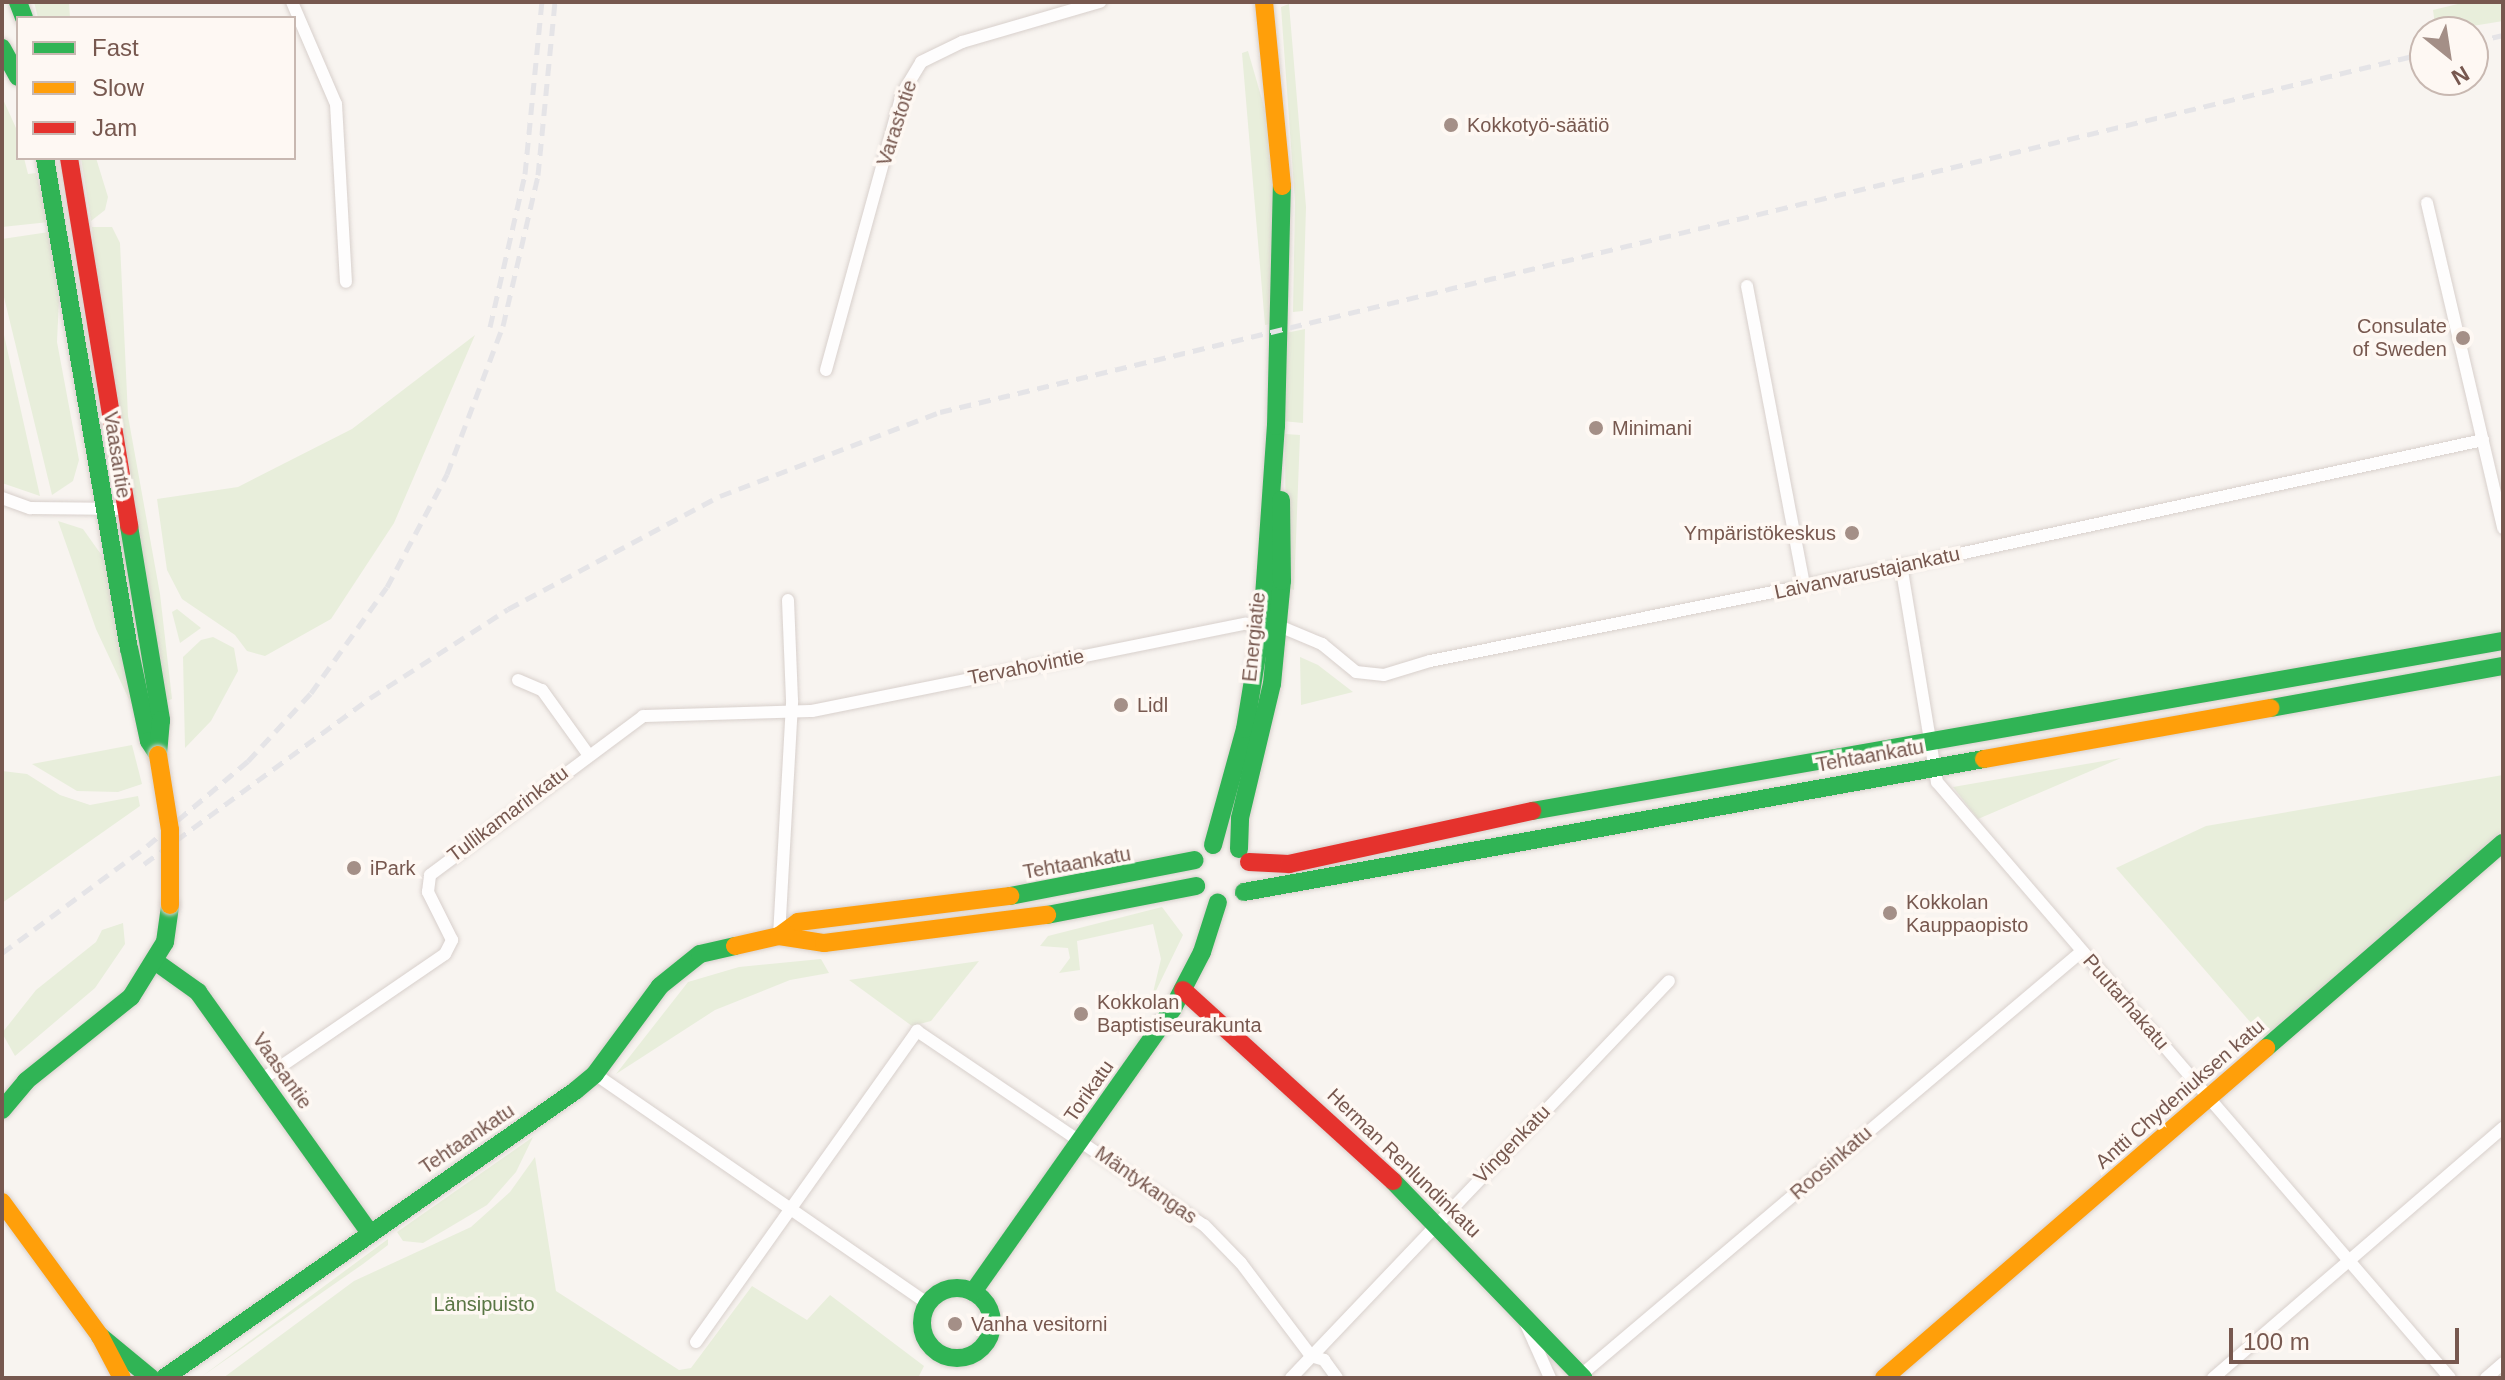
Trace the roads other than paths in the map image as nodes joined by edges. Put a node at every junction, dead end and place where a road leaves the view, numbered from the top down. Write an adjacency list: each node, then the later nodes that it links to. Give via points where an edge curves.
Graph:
1 (292, 2): 9 (street, via 336,104)
2 (1100, 2): 11 (street, Varastotie, via 932,52 915,70 902,94)
3 (1264, 2): 20 (main road, Energiatie, via 1284,208 1276,426 1281,512)
4 (2, 48): 5 (main road)
5 (16, 73)
6 (45, 160): 14 (main road, Vaasantie)
7 (69, 160): 15 (main road, Vaasantie)
8 (2427, 203): 12 (street)
9 (346, 282)
10 (1747, 286): 18 (street)
11 (826, 370)
12 (2483, 440): 16 (street); 17 (street, Laivanvarustajankatu)
13 (2, 498): 14 (street, via 30,508)
14 (104, 508): 15 (street); 27 (main road, Vaasantie, via 149,741)
15 (128, 509): 27 (main road, Vaasantie, via 164,737)
16 (2503, 528)
17 (1901, 565): 18 (street, Laivanvarustajankatu); 25 (street)
18 (1804, 586): 20 (street, Laivanvarustajankatu, via 1430,661 1384,675 1356,672 1322,644)
19 (788, 600): 24 (street)
20 (1270, 625): 24 (street, Tervahovintie); 30 (main road, Energiatie); 31 (main road, Energiatie, via 1266,718 1240,818)
21 (2503, 641): 25 (main road, Tehtaankatu)
22 (2503, 666): 28 (main road, Tehtaankatu)
23 (518, 680): 26 (street, via 542,690)
24 (790, 712): 26 (street, Tullikamarinkatu, via 643,716); 36 (street)
25 (1930, 742): 28 (street); 31 (main road, Tehtaankatu, via 1497,817 1289,864)
26 (588, 754): 42 (street, Tullikamarinkatu, via 430,875 428,892 452,940 445,954)
27 (158, 755): 38 (main road, Vaasantie, bridge, via 170,830 170,905)
28 (1934, 767): 34 (main road, Tehtaankatu); 37 (street, Puutarhakatu, via 1937,782)
29 (2503, 843): 45 (main road, Antti Chydeniuksen katu)
30 (1213, 845): 31 (main road); 32 (main road)
31 (1244, 855): 34 (main road, via 1251,878)
32 (1195, 860): 33 (main road); 36 (main road, Tehtaankatu, via 1054,891 798,922)
33 (1196, 886): 35 (main road); 36 (main road, Tehtaankatu, via 998,924 824,943)
34 (1244, 892): 35 (main road)
35 (1218, 902): 40 (main road, Torikatu)
36 (779, 936): 41 (main road, Tehtaankatu, via 712,950 688,961 660,986)
37 (2082, 951): 45 (street, Puutarhakatu); 62 (street, Roosinkatu)
38 (156, 962): 42 (main road, Vaasantie, via 198,992); 43 (main road, via 106,1021)
39 (1669, 981): 51 (street, Vingenkatu)
40 (1183, 990): 48 (main road, Torikatu); 51 (main road, Herman Renlundinkatu)
41 (595, 1074): 50 (street); 52 (main road, Tehtaankatu)
42 (261, 1080): 52 (main road, Vaasantie)
43 (26, 1081): 44 (main road); 46 (main road)
44 (2, 1089)
45 (2209, 1098): 53 (street, Puutarhakatu); 70 (main road, Antti Chydeniuksen katu)
46 (2, 1110)
47 (2503, 1128): 53 (street)
48 (1082, 1140): 50 (street, Mäntykangas, via 917,1031); 54 (main road, Torikatu); 59 (street, Mäntykangas, via 1222,1240)
49 (2, 1202): 57 (main road)
50 (790, 1209): 55 (street); 58 (street)
51 (1438, 1222): 56 (main road, Herman Renlundinkatu); 59 (street, Vingenkatu)
52 (370, 1233): 65 (main road, Tehtaankatu)
53 (2350, 1261): 71 (street); 72 (street, Puutarhakatu)
54 (973, 1292): 55 (main road, via 953,1288); 60 (main road, via 989,1308 991,1330 980,1350)
55 (928, 1304): 60 (main road, via 924,1336 938,1353)
56 (1525, 1321): 62 (main road, Herman Renlundinkatu); 69 (street)
57 (100, 1336): 63 (main road); 64 (main road)
58 (696, 1342)
59 (1311, 1356): 67 (street, Vingenkatu); 68 (street, Mäntykangas, via 1324,1360)
60 (960, 1358): 66 (main road)
61 (2503, 1363): 73 (street)
62 (1582, 1377)
63 (122, 1378)
64 (151, 1378)
65 (164, 1378)
66 (954, 1378)
67 (1291, 1378)
68 (1337, 1378)
69 (1550, 1378)
70 (1884, 1378)
71 (2213, 1378)
72 (2450, 1378)
73 (2486, 1378)

